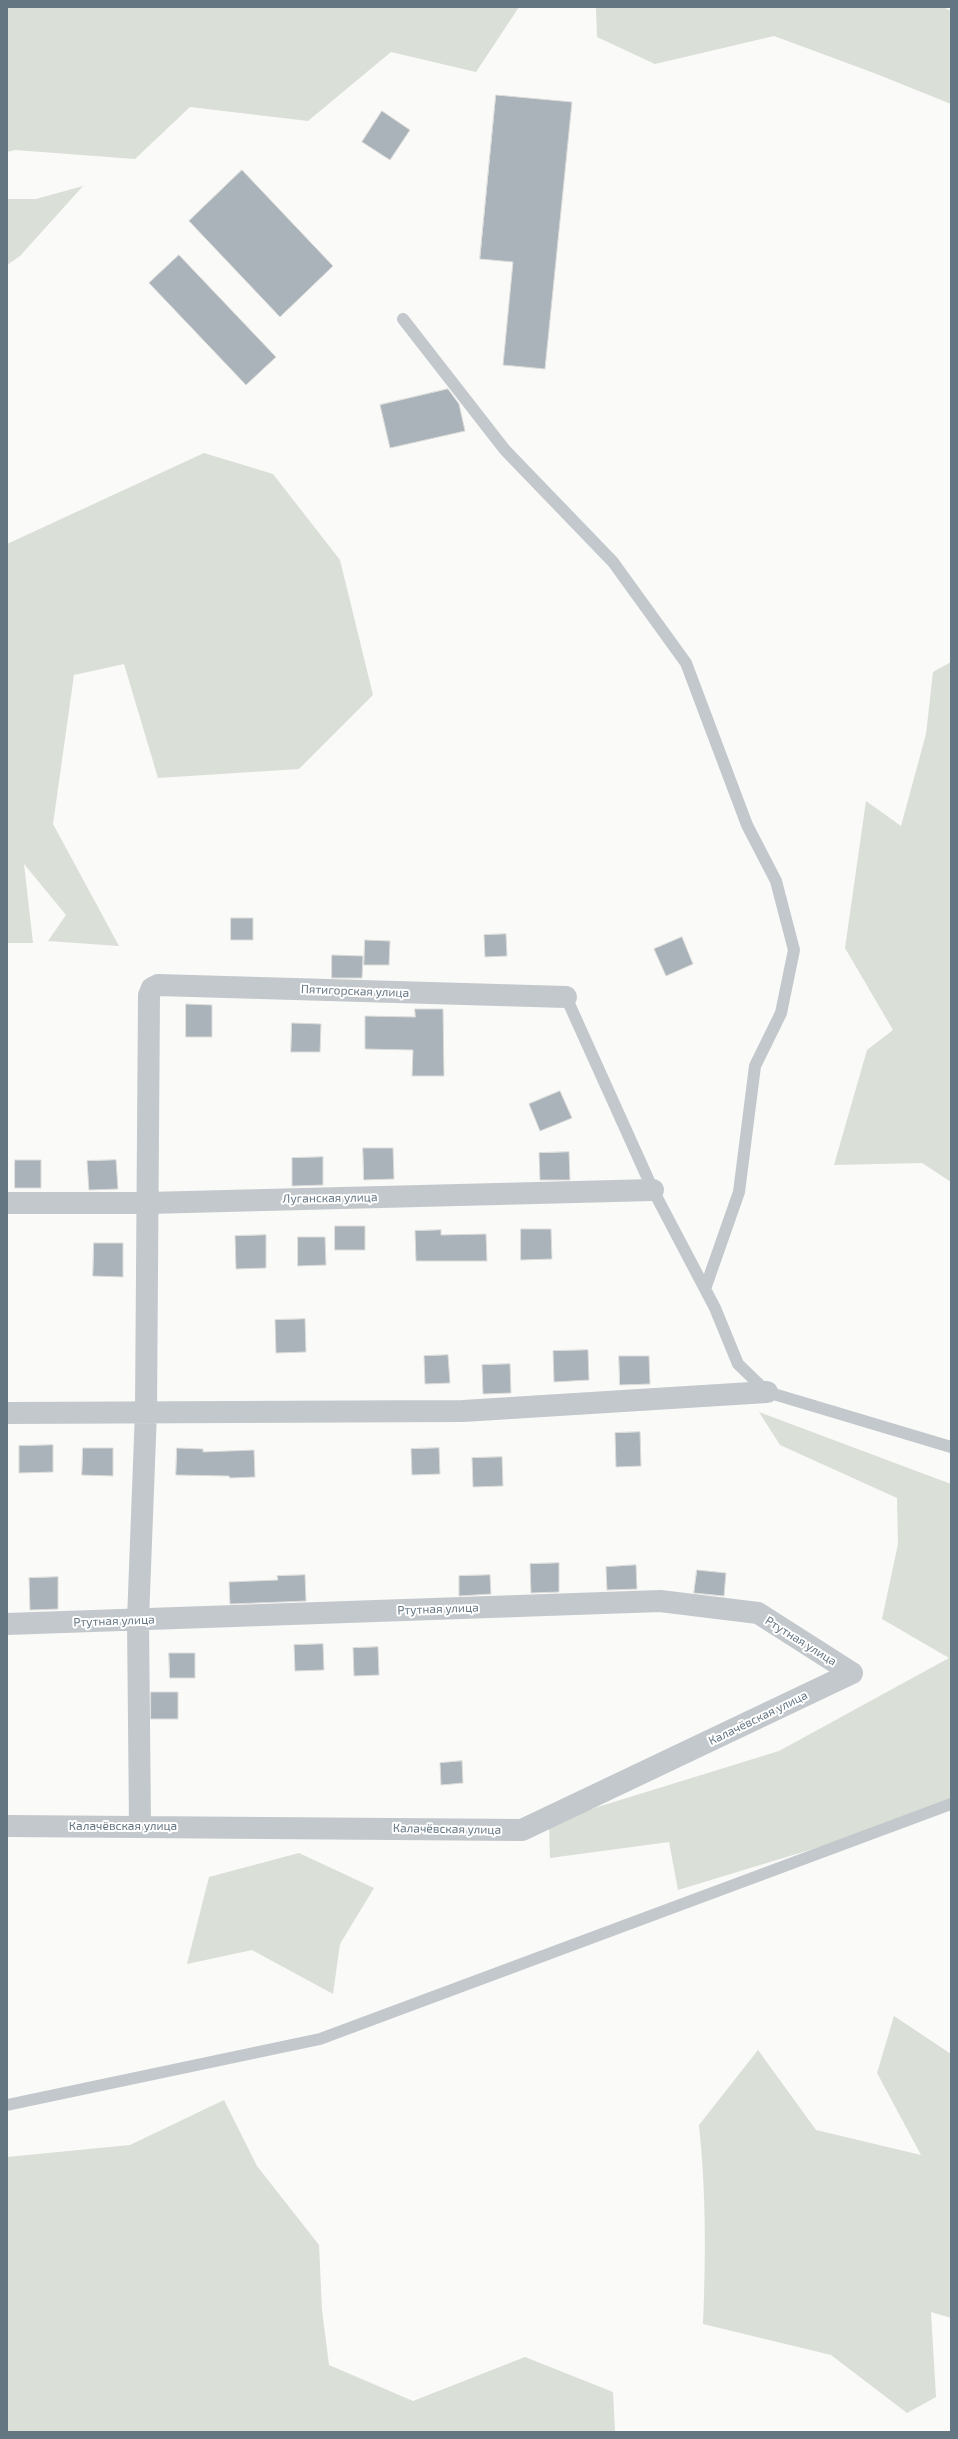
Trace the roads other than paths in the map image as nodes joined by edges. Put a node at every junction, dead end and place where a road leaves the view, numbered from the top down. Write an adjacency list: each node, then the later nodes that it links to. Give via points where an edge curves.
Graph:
1 (403, 319): 6 (lane, via 505,450 613,562 686,663 746,825 776,881 794,950 781,1012 755,1066 739,1192)
2 (566, 997): 3 (lane); 5 (street, Пятигорская улица, via 158,985 152,988 149,994)
3 (653, 1190): 5 (street, Луганская улица); 6 (lane)
4 (7, 1203): 5 (street, Луганская улица)
5 (148, 1203): 8 (street)
6 (705, 1289): 7 (lane, via 738,1364)
7 (766, 1392): 8 (street, via 463,1411); 10 (lane)
8 (146, 1411): 9 (street); 11 (street)
9 (7, 1413)
10 (951, 1447)
11 (138, 1620): 12 (street, Ртутная улица); 13 (street, Ртутная улица, via 660,1601 758,1613); 15 (street)
12 (7, 1624)
13 (852, 1673): 15 (street, Калачёвская улица, via 522,1830)
14 (951, 1804): 17 (lane, via 320,2039)
15 (140, 1825): 16 (street, Калачёвская улица)
16 (7, 1826)
17 (7, 2105)

